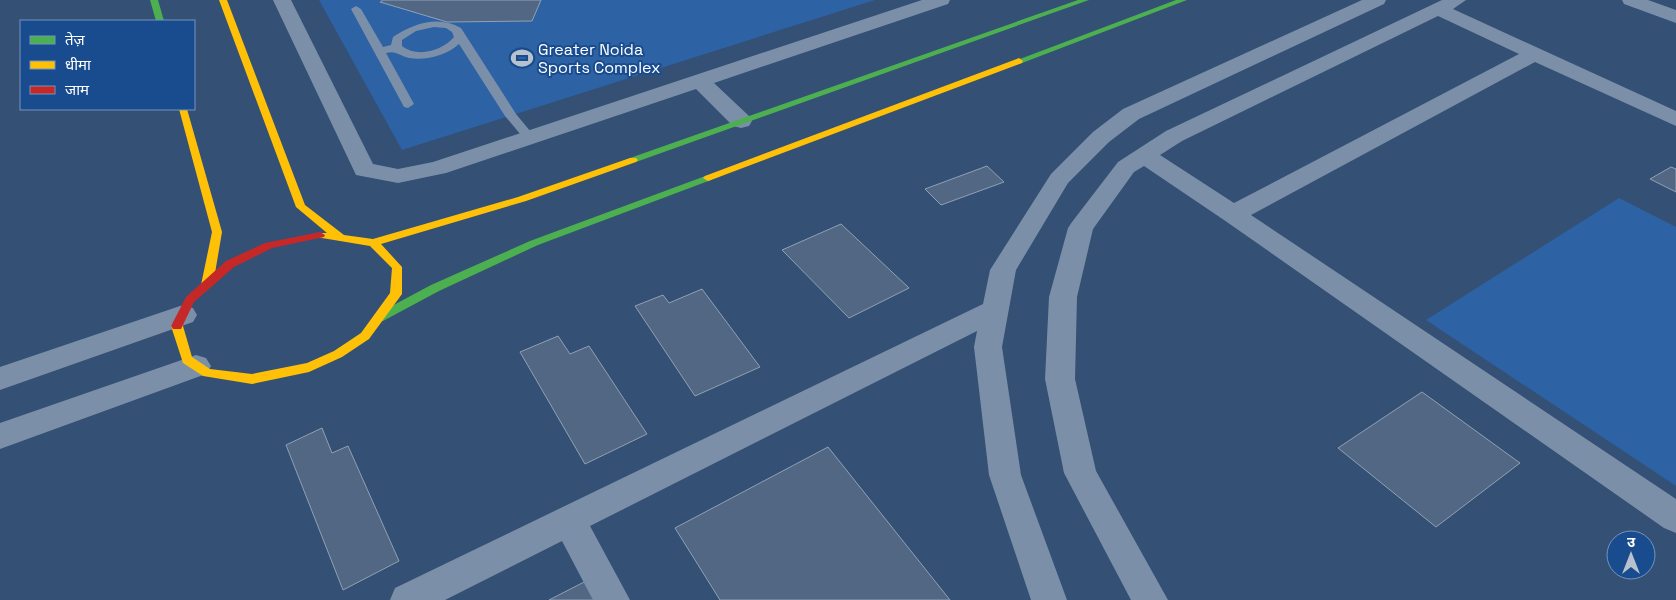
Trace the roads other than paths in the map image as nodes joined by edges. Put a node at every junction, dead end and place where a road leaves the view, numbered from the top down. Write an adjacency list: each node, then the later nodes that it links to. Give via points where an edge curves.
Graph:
1 (154, 0): 12 (street)
2 (223, 0): 25 (street, via 302,206)
3 (282, 0): 22 (street, via 364,170 406,175)
4 (941, 0): 17 (street)
5 (1085, 0): 21 (street)
6 (1183, 0): 30 (street, via 534,242)
7 (1377, 0): 28 (street, via 1131,114 1101,137 1060,179 1004,270)
8 (1637, 1): 11 (street)
9 (1447, 4): 16 (street); 23 (street, via 1174,136)
10 (356, 9): 15 (lane)
11 (1676, 17)
12 (160, 20)
13 (459, 35): 14 (lane, via 453,44 433,53 410,54); 14 (lane, via 448,25 426,25 400,36); 22 (lane, via 511,116)
14 (396, 47): 15 (lane)
15 (380, 51): 18 (lane)
16 (1535, 54): 20 (street); 24 (street)
17 (701, 82): 21 (street); 22 (street)
18 (408, 104)
19 (183, 110): 27 (street, via 217,232)
20 (1676, 119)
21 (741, 121): 26 (street, via 522,199)
22 (530, 138)
23 (1142, 155): 24 (street); 39 (street, via 1126,167 1080,228 1063,297 1060,379 1080,473)
24 (1233, 214): 34 (street)
25 (341, 238): 26 (street); 27 (street, via 320,235 269,246 230,264)
26 (373, 242): 30 (street, via 397,268 396,294)
27 (207, 285): 29 (street, via 190,300)
28 (995, 310): 35 (street); 38 (street, via 988,347 1005,475)
29 (183, 315): 31 (street, via 177,327 186,360); 32 (street)
30 (378, 318): 31 (street, via 365,336 338,354 309,367 252,379 208,373)
31 (196, 366): 33 (street)
32 (0, 379)
33 (0, 436)
34 (1676, 518)
35 (569, 520): 36 (street); 37 (street)
36 (408, 600)
37 (612, 600)
38 (1049, 600)
39 (1150, 600)

